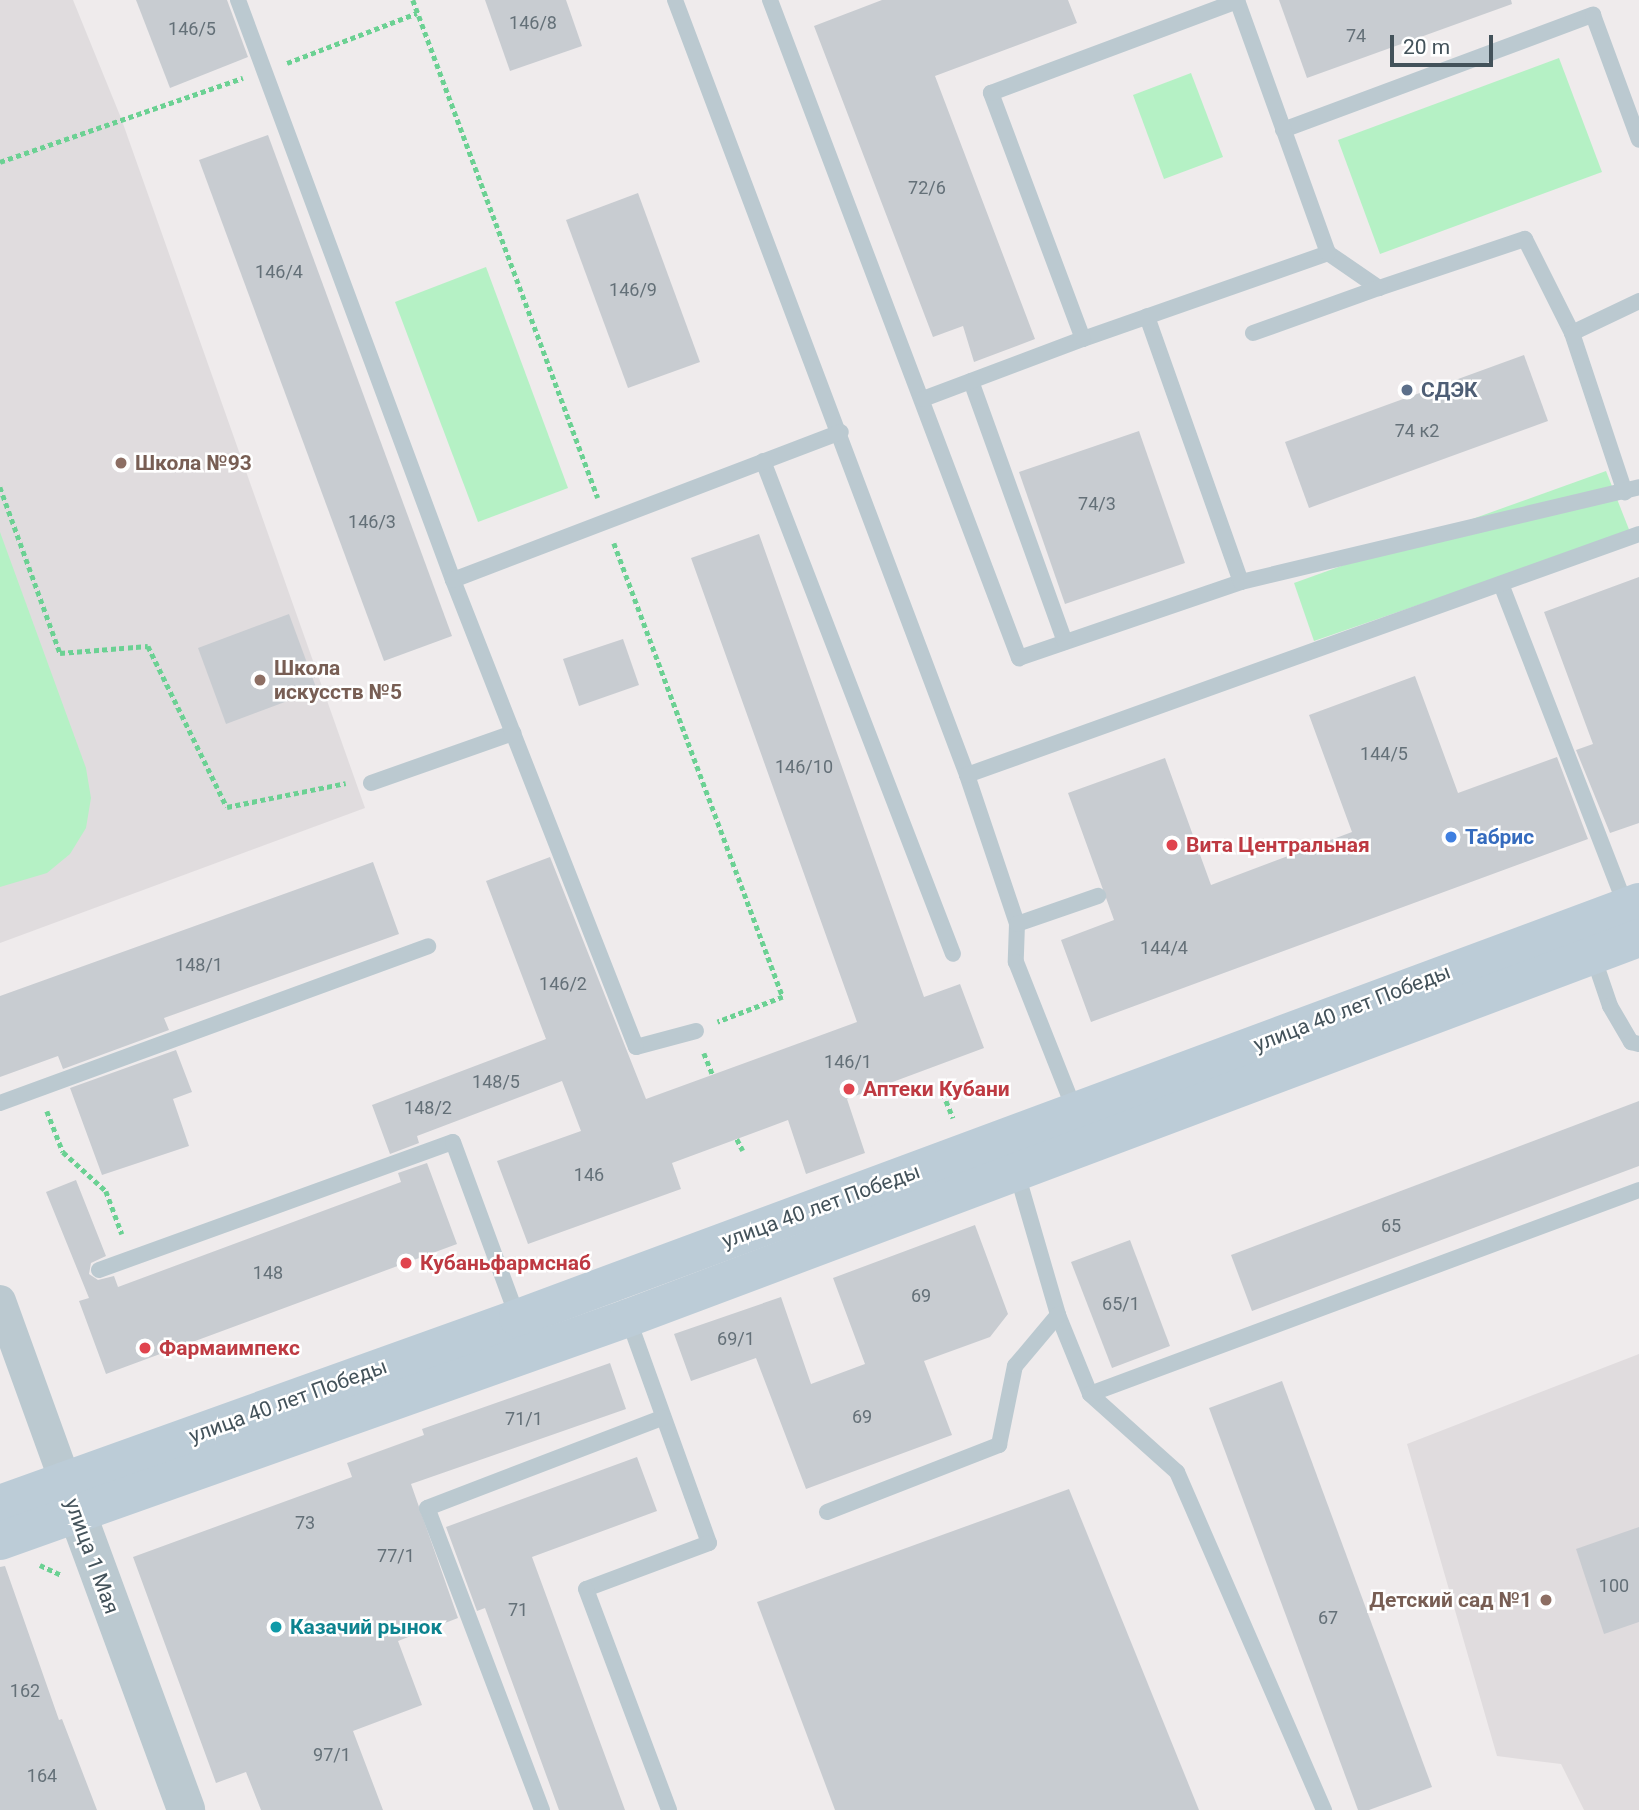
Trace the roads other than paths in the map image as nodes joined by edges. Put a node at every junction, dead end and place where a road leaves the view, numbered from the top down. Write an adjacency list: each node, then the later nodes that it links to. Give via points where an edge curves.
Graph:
1 (238, 0): 20 (lane)
2 (675, 0): 16 (lane)
3 (771, 0): 15 (lane)
4 (1237, 0): 5 (lane); 13 (lane, via 990,93)
5 (1283, 130): 6 (lane, via 1593,15); 7 (lane)
6 (1639, 140)
7 (1328, 253): 8 (lane); 10 (lane)
8 (1379, 288): 11 (lane); 12 (lane, via 1525,239)
9 (1639, 301): 12 (lane)
10 (1147, 316): 13 (lane); 21 (lane)
11 (1253, 332)
12 (1572, 333): 18 (lane)
13 (1083, 339): 14 (lane)
14 (971, 380): 15 (lane); 23 (lane)
15 (923, 399): 23 (lane, via 1019,658)
16 (841, 432): 17 (lane); 25 (lane)
17 (763, 461): 20 (lane); 31 (lane)
18 (1632, 490): 21 (lane)
19 (1639, 534): 22 (lane)
20 (453, 579): 24 (lane)
21 (1241, 582): 23 (lane)
22 (1501, 584): 25 (lane); 28 (lane)
23 (1065, 642)
24 (513, 733): 26 (lane); 33 (lane, via 636,1047)
25 (967, 775): 29 (lane)
26 (371, 783)
27 (1098, 896): 29 (lane)
28 (1635, 916): 32 (main road, улица 40 лет Победы); 36 (main road, улица 40 лет Победы)
29 (1017, 924): 36 (lane, via 1016,962)
30 (428, 946): 35 (lane)
31 (953, 954)
32 (1593, 956): 34 (lane, via 1611,1006 1631,1042); 36 (main road, улица 40 лет Победы)
33 (696, 1031)
34 (1639, 1044)
35 (0, 1103)
36 (1082, 1129): 37 (main road, улица 40 лет Победы)
37 (1010, 1155): 41 (lane); 42 (main road, улица 40 лет Победы); 43 (main road, улица 40 лет Победы)
38 (1639, 1191): 44 (lane)
39 (99, 1270): 43 (lane, via 453,1142)
40 (0, 1301): 46 (street, улица 1 Мая)
41 (1058, 1315): 44 (lane); 48 (lane, via 1015,1366 999,1445)
42 (628, 1318): 43 (main road, улица 40 лет Победы); 45 (lane)
43 (524, 1336): 46 (main road, улица 40 лет Победы)
44 (1090, 1394): 53 (lane, via 1177,1472)
45 (662, 1419): 51 (lane, via 427,1508); 52 (lane, via 709,1543 586,1589)
46 (71, 1498): 47 (main road, улица 40 лет Победы); 49 (main road); 50 (street, улица 1 Мая)
47 (0, 1504)
48 (827, 1512)
49 (0, 1541)
50 (186, 1810)
51 (542, 1810)
52 (669, 1810)
53 (1324, 1810)

